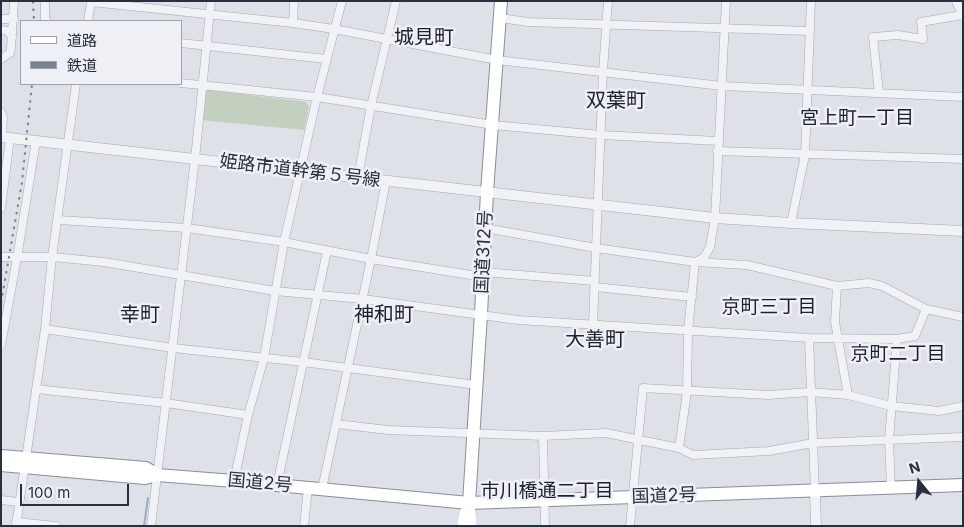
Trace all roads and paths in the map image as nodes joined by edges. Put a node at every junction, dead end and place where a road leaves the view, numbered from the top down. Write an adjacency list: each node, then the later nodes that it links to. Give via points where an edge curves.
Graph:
1 (14, 1): 16 (street)
2 (45, 1): 17 (street)
3 (211, 1): 12 (street)
4 (294, 1): 19 (street)
5 (342, 1): 22 (street)
6 (396, 1): 26 (street)
7 (501, 1): 14 (highway, 国道312号)
8 (608, 1): 20 (street)
9 (726, 1): 21 (street)
10 (811, 1): 24 (street)
11 (957, 1): 13 (street)
12 (210, 15): 18 (street, via 91,2); 19 (street); 28 (street)
13 (963, 15): 38 (street, via 921,22 923,39 873,37)
14 (500, 18): 20 (street); 31 (highway, 国道312号)
15 (1, 19): 16 (street)
16 (14, 19): 25 (street)
17 (45, 20)
18 (88, 20)
19 (294, 23): 22 (street)
20 (607, 24): 21 (street); 32 (street)
21 (723, 28): 24 (street); 36 (street)
22 (334, 29): 26 (street); 30 (street)
23 (1, 30): 25 (street, via 8,31)
24 (809, 31): 37 (street)
25 (12, 37): 29 (street, via 10,53)
26 (386, 40): 31 (street); 41 (street)
27 (182, 43): 28 (street)
28 (207, 46): 30 (street); 35 (street)
29 (1, 59)
30 (326, 59): 39 (street)
31 (497, 60): 32 (street); 43 (highway, 国道312号)
32 (603, 72): 36 (street); 44 (street)
33 (182, 83): 35 (street)
34 (76, 85): 48 (street)
35 (203, 86): 39 (street); 51 (street)
36 (722, 86): 37 (street); 47 (street)
37 (808, 90): 38 (street); 50 (street)
38 (879, 93): 40 (street)
39 (317, 97): 41 (street); 53 (street)
40 (963, 97)
41 (371, 106): 43 (street); 54 (street)
42 (1, 112): 45 (street)
43 (493, 124): 44 (street); 56 (highway, 国道312号)
44 (601, 135): 47 (street); 58 (street)
45 (5, 137): 46 (street, 姫路市道幹第５号線); 57 (street)
46 (36, 141): 48 (street, 姫路市道幹第５号線); 70 (street)
47 (718, 141): 49 (street)
48 (69, 144): 51 (street, 姫路市道幹第５号線); 61 (street)
49 (717, 151): 50 (street); 60 (street)
50 (805, 155): 52 (street); 62 (street)
51 (195, 159): 53 (street, 姫路市道幹第５号線); 63 (street)
52 (963, 159)
53 (300, 170): 54 (street, 姫路市道幹第５号線); 66 (street)
54 (358, 178): 55 (street, 姫路市道幹第５号線)
55 (386, 181): 56 (street, 姫路市道幹第５号線); 72 (street)
56 (487, 192): 58 (street, 姫路市道幹第５号線); 64 (highway, 国道312号)
57 (2, 194): 59 (street)
58 (598, 205): 60 (street, 姫路市道幹第５号線); 67 (street)
59 (1, 208)
60 (715, 218): 62 (street, 姫路市道幹第５号線); 73 (street, via 710,247 704,258)
61 (58, 220): 63 (street); 71 (street)
62 (791, 223): 65 (street, 姫路市道幹第５号線)
63 (187, 228): 66 (street); 74 (street)
64 (486, 228): 67 (street); 75 (highway, 国道312号)
65 (963, 231)
66 (284, 242): 68 (street); 78 (street)
67 (596, 248): 73 (street); 76 (street)
68 (327, 251): 72 (street); 79 (street)
69 (1, 257): 70 (street)
70 (18, 258): 71 (street); 91 (street)
71 (52, 258): 74 (street); 86 (street)
72 (371, 259): 75 (street); 81 (street)
73 (695, 262): 77 (street, via 747,266); 80 (street)
74 (182, 274): 78 (street); 92 (street)
75 (483, 275): 76 (street); 83 (highway, 国道312号)
76 (595, 284): 80 (street); 85 (street)
77 (837, 286): 82 (street, via 868,283 882,286); 89 (street, via 834,322)
78 (275, 291): 79 (street); 93 (street)
79 (317, 295): 81 (street); 94 (street)
80 (692, 297): 87 (street)
81 (363, 299): 83 (street); 95 (street)
82 (926, 308): 84 (street); 90 (street, via 915,336)
83 (482, 314): 85 (street, via 518,320); 96 (highway, 国道312号)
84 (963, 317)
85 (593, 324): 87 (street)
86 (45, 329): 92 (street); 97 (street)
87 (688, 331): 88 (street); 98 (street)
88 (809, 338): 89 (street); 99 (street)
89 (837, 338): 90 (street); 100 (street)
90 (897, 338): 102 (street)
91 (1, 346)
92 (173, 348): 93 (street); 101 (street)
93 (264, 358): 94 (street); 104 (street)
94 (303, 362): 95 (street); 119 (street)
95 (348, 368): 96 (street); 105 (street)
96 (476, 385): 106 (highway, 国道312号)
97 (36, 388): 101 (street); 114 (street)
98 (687, 392): 99 (street, via 768,395); 109 (street, via 643,388); 112 (street)
99 (810, 392): 100 (street); 111 (street)
100 (848, 394): 102 (street)
101 (166, 403): 104 (street); 116 (street)
102 (892, 406): 103 (street, via 939,411); 110 (street)
103 (963, 406)
104 (248, 414): 117 (street)
105 (336, 424): 106 (street, via 388,430); 122 (street)
106 (473, 433): 107 (street); 128 (highway, 国道312号)
107 (543, 436): 109 (street, via 606,433); 126 (street)
108 (963, 437): 110 (street)
109 (637, 440): 112 (street); 124 (street)
110 (889, 440): 111 (street); 121 (street)
111 (813, 443): 112 (street, via 769,451 693,455); 123 (street)
112 (679, 448)
113 (1, 456): 114 (highway, 国道2号)
114 (24, 462): 115 (highway, 国道2号); 116 (highway, 国道2号, via 146,468); 127 (street)
115 (1, 465)
116 (157, 475): 117 (highway, 国道2号); 131 (street)
117 (234, 481): 119 (highway, 国道2号)
118 (963, 484): 121 (highway, 国道2号)
119 (277, 485): 120 (highway, 国道2号)
120 (308, 488): 122 (highway, 国道2号); 132 (street)
121 (890, 488): 123 (highway, 国道2号)
122 (322, 489): 128 (highway, 国道2号)
123 (816, 491): 124 (highway, 国道2号); 137 (street)
124 (632, 498): 126 (highway, 国道2号); 136 (street)
125 (1, 500): 127 (street)
126 (544, 500): 128 (highway, 国道2号); 135 (street)
127 (18, 502): 129 (street)
128 (469, 503): 133 (main road); 134 (main road)
129 (16, 524): 130 (street)
130 (56, 526)
131 (151, 526)
132 (304, 526)
133 (463, 526)
134 (471, 526)
135 (545, 526)
136 (630, 526)
137 (816, 526)

